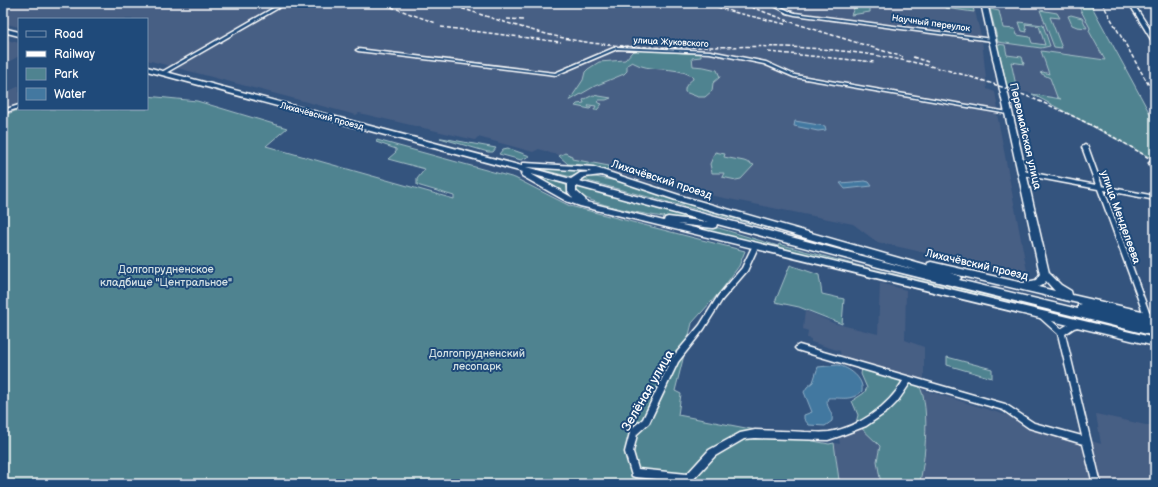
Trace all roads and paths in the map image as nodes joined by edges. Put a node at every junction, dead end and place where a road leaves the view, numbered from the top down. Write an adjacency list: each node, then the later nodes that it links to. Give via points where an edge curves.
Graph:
1 (284, 3): 11 (street)
2 (778, 3): 7 (street, Научный переулок, via 782,10 795,14)
3 (984, 3): 7 (main road, Первомайская улица)
4 (1130, 3): 8 (street)
5 (3, 30): 6 (main road)
6 (18, 34)
7 (992, 40): 14 (main road, Первомайская улица)
8 (1155, 41)
9 (358, 50): 14 (street, улица Жуковского, via 556,74 616,48 710,52 765,63 794,76)
10 (148, 69): 11 (main road, Лихачёвский проезд)
11 (162, 73): 16 (main road, Лихачёвский проезд)
12 (18, 106): 13 (street)
13 (3, 112)
14 (1008, 113): 19 (main road, Первомайская улица)
15 (1085, 147): 22 (street, улица Менделеева)
16 (498, 163): 20 (main road, Лихачёвский проезд, via 583,167); 21 (main road, Лихачёвский проезд); 24 (main road, Лихачёвский проезд, via 532,177 569,199)
17 (1152, 163): 18 (street)
18 (1155, 169)
19 (1023, 174): 22 (street); 30 (main road, Первомайская улица)
20 (621, 178): 21 (main road, via 588,174); 27 (main road, Лихачёвский проезд, via 682,199)
21 (572, 182): 24 (main road, via 570,188 575,196); 26 (main road, Лихачёвский проезд)
22 (1100, 188): 23 (street); 35 (street, улица Менделеева)
23 (1155, 198)
24 (591, 206): 25 (main road, Лихачёвский проезд)
25 (639, 217): 26 (main road); 29 (main road)
26 (759, 232): 28 (main road, Лихачёвский проезд)
27 (815, 238): 31 (main road, Лихачёвский проезд); 32 (main road, Лихачёвский проезд)
28 (797, 242): 31 (main road, Лихачёвский проезд); 32 (main road, Лихачёвский проезд, via 889,267)
29 (755, 247): 34 (main road); 43 (street, Зелёная улица, via 745,269 720,298 675,360 646,421 634,432 629,452 635,473 689,478 712,453 743,436 838,434 875,416 903,391)
30 (1045, 274): 32 (main road, via 1039,283); 33 (main road, via 1064,292)
31 (974, 283): 32 (main road, Лихачёвский проезд)
32 (1019, 293): 33 (main road, Лихачёвский проезд); 37 (main road)
33 (1086, 301): 35 (main road)
34 (1035, 312): 36 (main road); 39 (street)
35 (1151, 316)
36 (1080, 323): 39 (street); 41 (main road)
37 (1133, 323): 38 (main road); 40 (main road)
38 (1155, 325)
39 (1061, 332): 44 (street)
40 (1155, 332)
41 (1155, 342)
42 (799, 348): 43 (street)
43 (908, 378): 44 (street, via 1005,407 1032,426)
44 (1086, 441): 45 (street)
45 (1097, 484)

